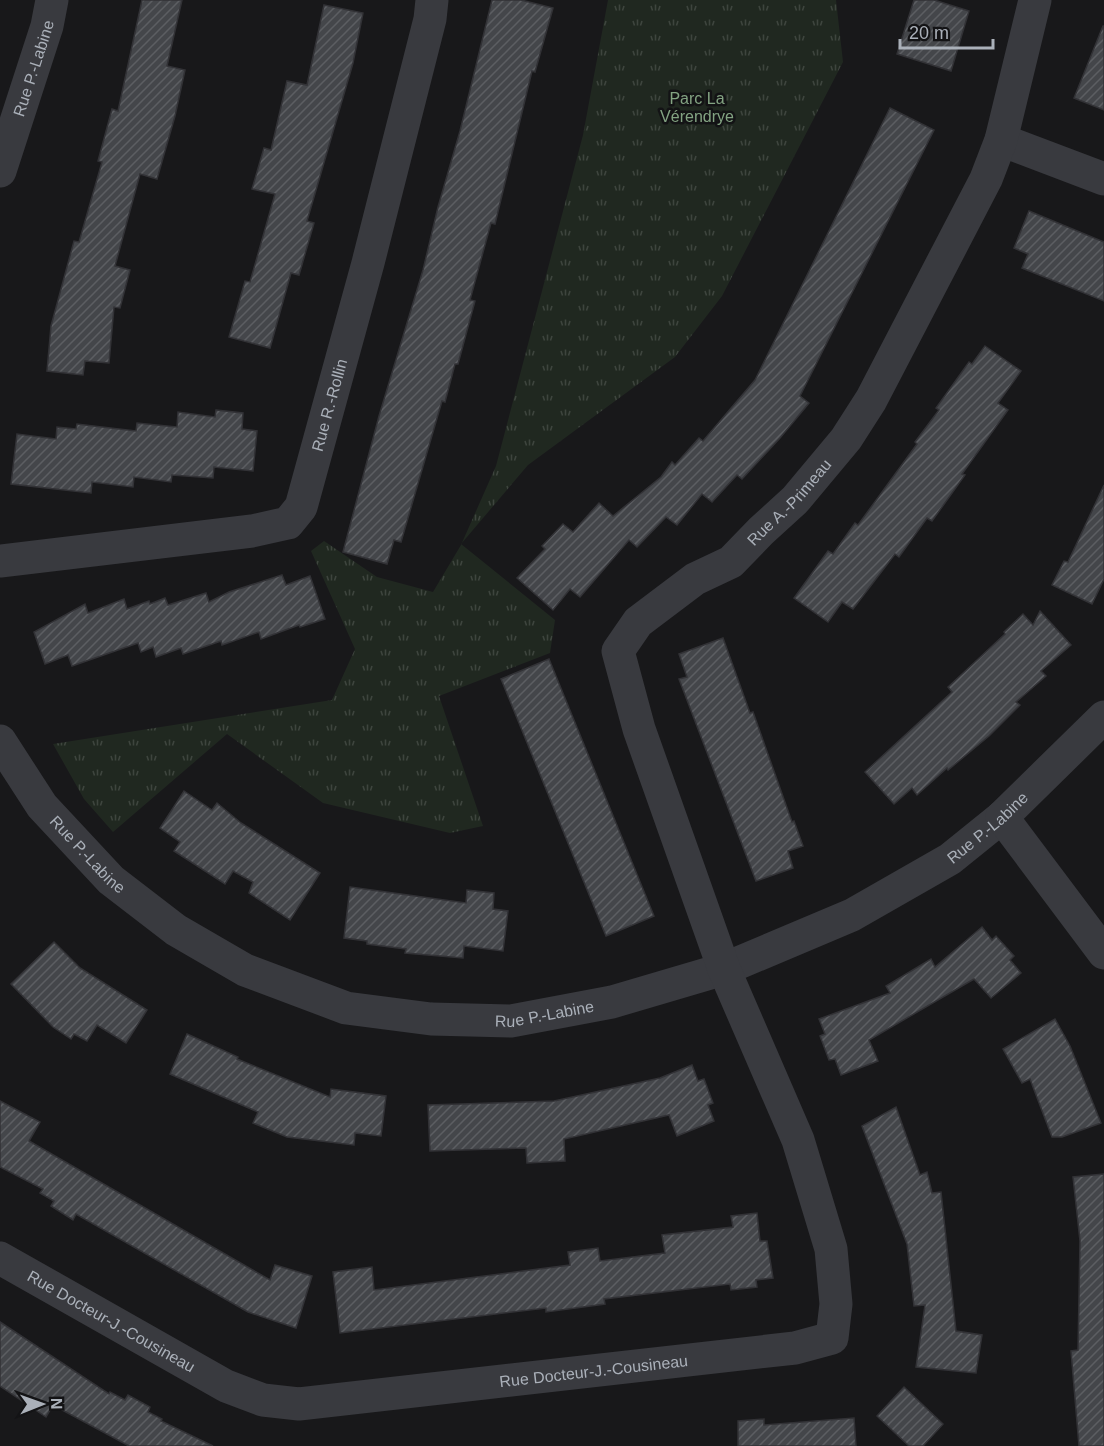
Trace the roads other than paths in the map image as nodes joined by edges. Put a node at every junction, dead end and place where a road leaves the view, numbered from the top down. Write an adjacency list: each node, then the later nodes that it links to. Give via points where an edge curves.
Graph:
1 (52, 0): 5 (street, Rue P.-Labine)
2 (432, 0): 7 (street, Rue R.-Rollin, via 370,252 301,507 288,523 252,531)
3 (1035, 0): 4 (street, Rue A.-Primeau)
4 (1001, 140): 6 (street); 12 (street, Rue A.-Primeau, via 986,179 871,400 846,439 795,500 731,562 695,579 638,622 618,651 639,729)
5 (0, 171)
6 (1104, 179)
7 (0, 561)
8 (1104, 717): 10 (street, Rue P.-Labine)
9 (0, 741): 12 (street, Rue P.-Labine, via 42,806 120,887 176,930 245,970 346,1008 431,1019 511,1021 612,1002)
10 (1002, 817): 11 (street); 12 (street, Rue P.-Labine, via 950,860 852,915)
11 (1104, 953)
12 (724, 969): 13 (street, Rue Docteur-J.-Cousineau, via 798,1140 831,1248 836,1304 832,1338 795,1348 298,1404 263,1400 226,1386)
13 (0, 1258)

